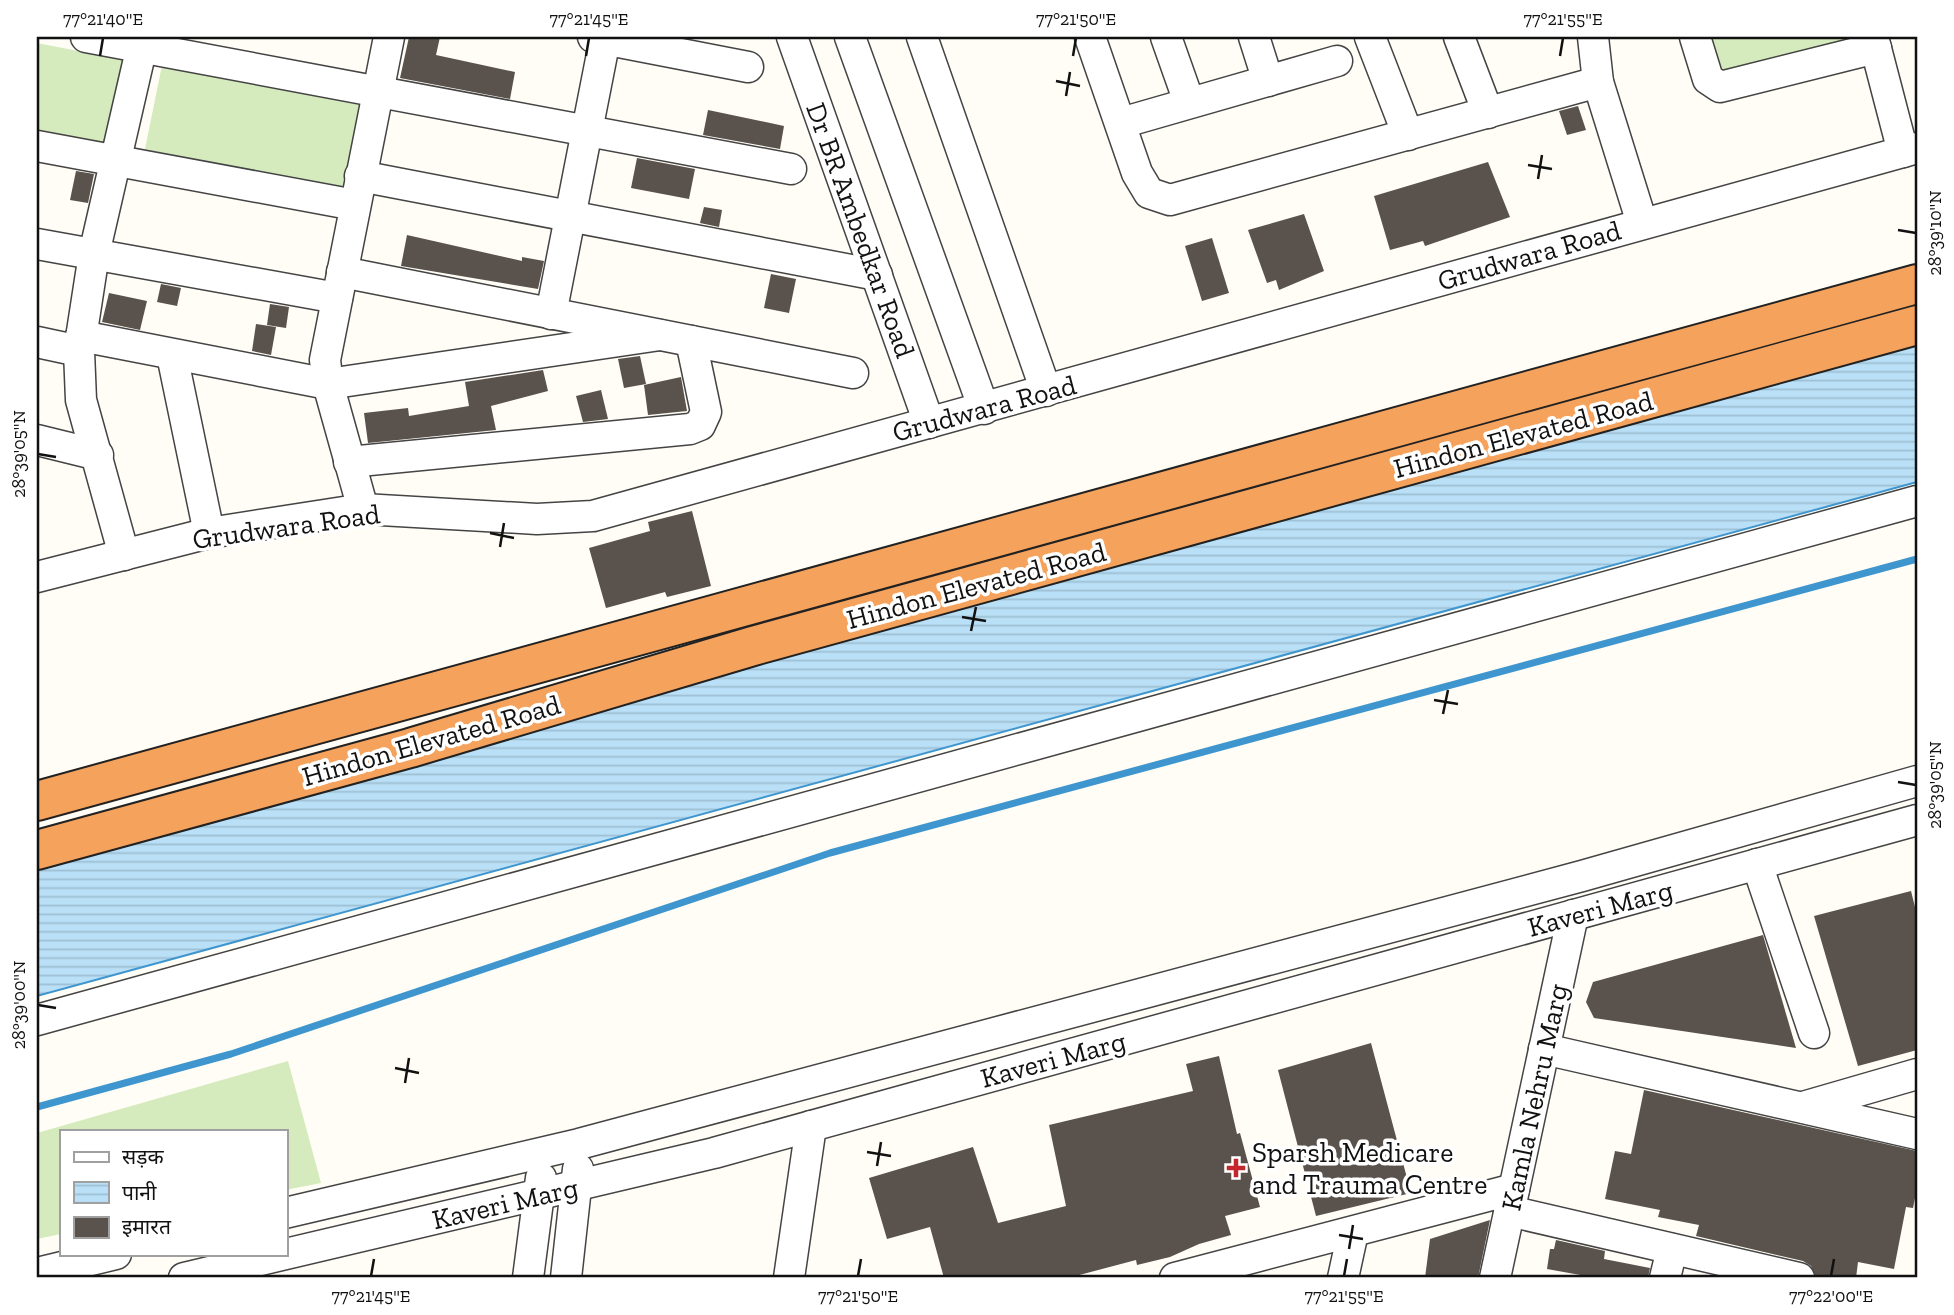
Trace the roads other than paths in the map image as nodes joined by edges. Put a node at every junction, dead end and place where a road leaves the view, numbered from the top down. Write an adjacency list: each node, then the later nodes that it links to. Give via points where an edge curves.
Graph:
1 (86, 37): 14 (street)
2 (389, 37): 20 (street)
3 (792, 37): 35 (street, Dr BR Ambedkar Road)
4 (850, 37): 48 (street, Dr BR Ambedkar Road)
5 (922, 37): 47 (street)
6 (1090, 37): 23 (street)
7 (1166, 37): 21 (street)
8 (1254, 37): 18 (street)
9 (1370, 37): 25 (street)
10 (1593, 37): 19 (street)
11 (1695, 37): 15 (street, via 1708,79 1720,87)
12 (599, 38): 17 (street); 24 (street)
13 (1461, 38): 22 (street)
14 (142, 42): 20 (street); 28 (street)
15 (1875, 42): 27 (street)
16 (1337, 61): 18 (street)
17 (748, 67)
18 (1268, 81): 21 (street)
19 (1598, 82): 22 (street); 32 (street)
20 (378, 92): 24 (street); 30 (street)
21 (1189, 102): 23 (street)
22 (1488, 113): 25 (street)
23 (1121, 123): 25 (street, via 1137,173 1149,193 1170,200)
24 (587, 131): 29 (street); 31 (street)
25 (1408, 135)
26 (37, 146): 28 (street)
27 (1910, 150): 32 (street, Grudwara Road)
28 (115, 159): 30 (street); 34 (street)
29 (791, 169)
30 (358, 190): 31 (street); 37 (street)
31 (570, 216): 35 (street); 38 (street)
32 (1642, 223): 47 (street, Grudwara Road)
33 (37, 244): 34 (street)
34 (94, 254): 37 (street); 43 (street)
35 (877, 275): 49 (street, Dr BR Ambedkar Road)
36 (1917, 284): 59 (highway, Hindon Elevated Road)
37 (339, 285): 38 (street); 46 (street, via 325,360)
38 (551, 314): 40 (street)
39 (1917, 325): 61 (highway, Hindon Elevated Road, via 753,646 410,748)
40 (660, 335): 41 (street); 46 (street)
41 (691, 341): 45 (street); 52 (street, via 706,412 700,425 690,429)
42 (37, 342): 43 (street)
43 (80, 344): 44 (street); 51 (street, via 80,400)
44 (172, 355): 46 (street); 55 (street)
45 (853, 373)
46 (328, 384): 52 (street)
47 (1046, 391): 48 (street, Grudwara Road)
48 (984, 409): 49 (street, Grudwara Road)
49 (929, 423): 54 (street, Grudwara Road, via 593,516 537,519)
50 (37, 440): 51 (street)
51 (97, 455): 56 (street)
52 (349, 461): 54 (street)
53 (1917, 501): 64 (street)
54 (363, 509): 55 (street, Grudwara Road)
55 (209, 533): 56 (street, Grudwara Road)
56 (124, 555): 57 (street, Grudwara Road)
57 (37, 577)
58 (1917, 781): 71 (street, Kaveri Marg)
59 (37, 801)
60 (1917, 820): 62 (street, Kaveri Marg)
61 (37, 850)
62 (1757, 864): 63 (street, Kaveri Marg); 65 (street)
63 (1573, 915): 66 (street, Kamla Nehru Marg); 69 (street, Kaveri Marg)
64 (37, 1020)
65 (1814, 1033)
66 (1544, 1049): 68 (street); 75 (street, Kamla Nehru Marg)
67 (1917, 1074): 68 (street)
68 (1799, 1108): 70 (street)
69 (811, 1126): 73 (street, Kaveri Marg); 87 (street)
70 (1917, 1134)
71 (579, 1144): 72 (street, Kaveri Marg); 73 (street)
72 (541, 1152): 74 (street); 76 (street, Kaveri Marg)
73 (578, 1186): 74 (street, Kaveri Marg); 86 (street)
74 (540, 1195): 79 (street, Kaveri Marg); 85 (street)
75 (1512, 1200): 77 (street); 78 (street); 89 (street, Kamla Nehru Marg)
76 (287, 1213)
77 (1353, 1232): 83 (street); 88 (street)
78 (1672, 1248): 90 (street); 91 (street)
79 (287, 1254)
80 (108, 1256): 82 (street)
81 (278, 1256): 84 (street, Kaveri Marg)
82 (37, 1273)
83 (1189, 1276)
84 (184, 1278)
85 (528, 1278)
86 (566, 1278)
87 (789, 1278)
88 (1343, 1278)
89 (1495, 1278)
90 (1665, 1278)
91 (1799, 1278)

